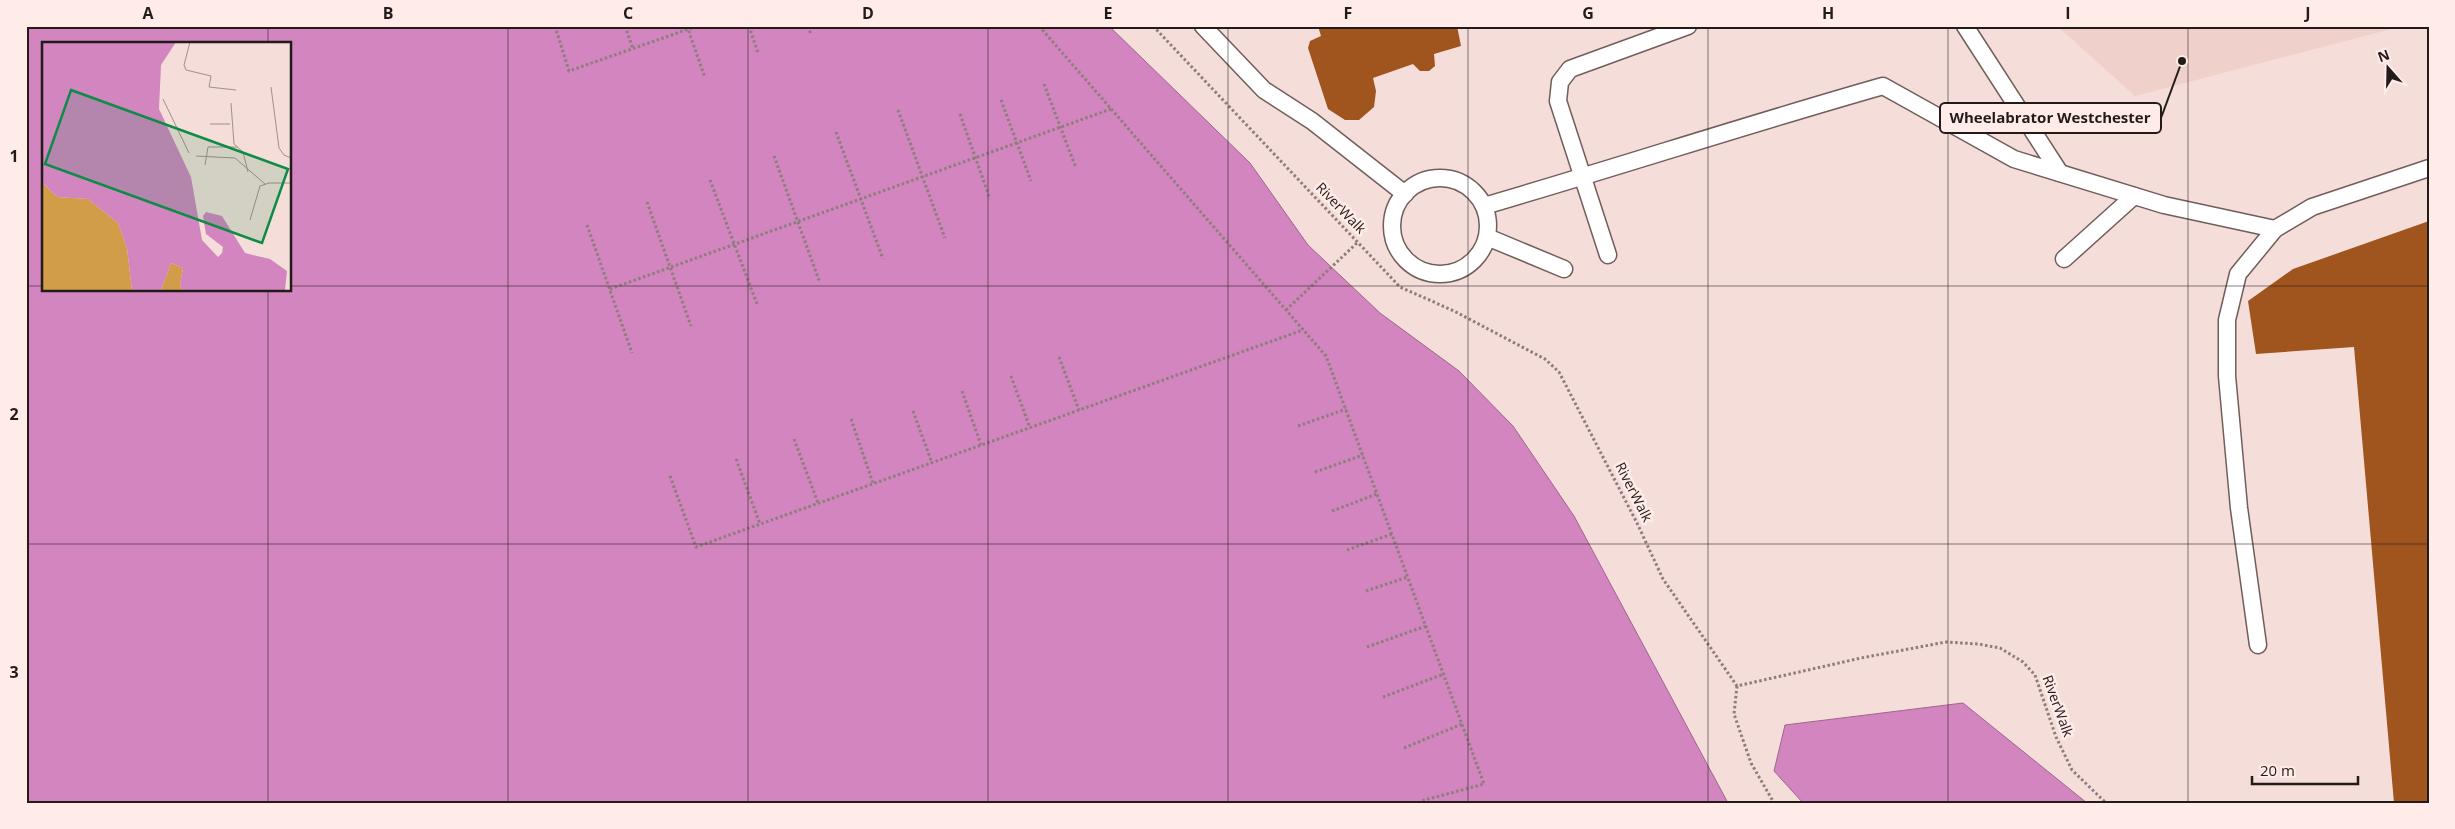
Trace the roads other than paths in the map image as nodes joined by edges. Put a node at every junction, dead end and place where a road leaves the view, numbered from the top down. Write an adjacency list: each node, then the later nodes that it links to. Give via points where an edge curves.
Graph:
1 (1203, 26): 7 (lane, via 1264,90 1312,121)
2 (1688, 26): 6 (lane, via 1570,69 1560,82 1558,101)
3 (1965, 26): 5 (lane)
4 (2429, 168): 10 (lane, via 2312,207)
5 (2060, 173): 6 (lane, via 2014,159 1883,86 1742,126); 8 (lane)
6 (1584, 177): 9 (lane); 12 (lane)
7 (1405, 194): 9 (lane, via 1432,178 1448,178 1469,188); 11 (lane, via 1396,207 1394,238 1400,253 1426,272 1457,271 1471,263)
8 (2134, 196): 10 (lane); 13 (lane)
9 (1484, 206): 11 (lane, via 1488,221)
10 (2275, 229): 15 (lane, via 2238,274 2228,320 2228,376 2239,508)
11 (1487, 237): 14 (lane)
12 (1608, 255)
13 (2064, 259)
14 (1564, 269)
15 (2258, 645)

